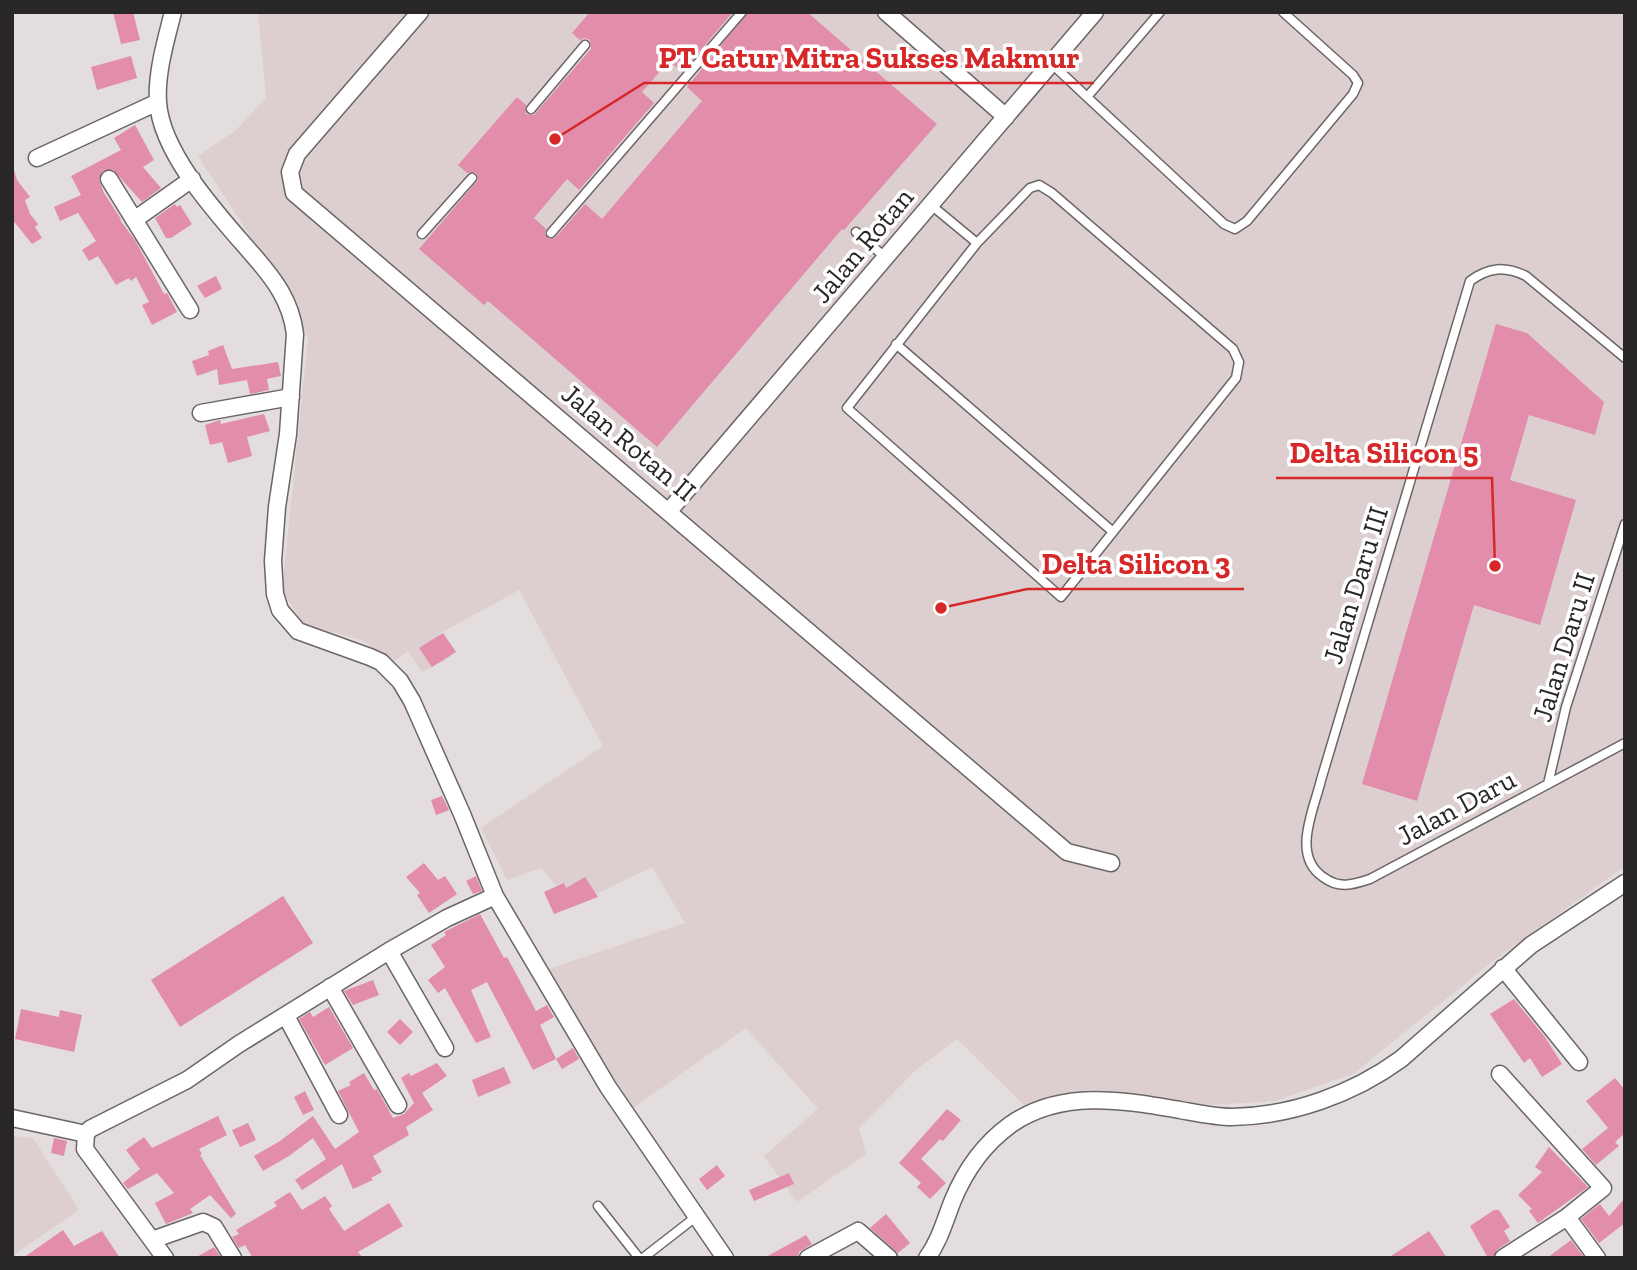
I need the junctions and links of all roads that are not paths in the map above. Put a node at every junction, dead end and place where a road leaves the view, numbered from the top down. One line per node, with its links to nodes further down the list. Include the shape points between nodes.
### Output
1 (173, 12): 11 (street)
2 (420, 12): 30 (street, Jalan Rotan II, via 297,155 290,172 294,193)
3 (742, 12): 21 (lane)
4 (886, 12): 13 (street)
5 (1095, 12): 9 (street, Jalan Rotan)
6 (1160, 12): 10 (lane)
7 (1283, 12): 10 (lane, via 1358,83 1247,221 1235,229 1224,224)
8 (585, 45): 12 (lane)
9 (1051, 64): 10 (lane); 13 (street, Jalan Rotan)
10 (1087, 97)
11 (158, 102): 14 (street); 17 (street, via 169,139)
12 (531, 109)
13 (1006, 117): 18 (street, Jalan Rotan)
14 (37, 158)
15 (472, 178): 22 (lane)
16 (109, 179): 19 (street)
17 (192, 179): 19 (street); 28 (street, via 278,284 288,303 295,334)
18 (930, 205): 23 (lane); 24 (street, Jalan Rotan)
19 (134, 220): 25 (street)
20 (856, 232): 24 (lane)
21 (551, 233)
22 (422, 234)
23 (977, 243): 26 (lane); 32 (lane, via 1030,188 1039,185 1233,349 1239,362 1236,378)
24 (886, 258): 30 (street, Jalan Rotan)
25 (190, 310)
26 (896, 344): 32 (lane); 32 (lane, via 847,408 1061,597)
27 (1625, 358): 36 (lane, Jalan Daru III, via 1526,276 1493,268 1470,281 1321,780 1305,844)
28 (291, 397): 29 (street); 38 (street, via 273,561 280,610 299,631 370,657 400,681 457,801)
29 (201, 413)
30 (669, 511): 35 (street, Jalan Rotan II, via 1067,852)
31 (1625, 524): 34 (lane, Jalan Daru II, via 1566,707)
32 (1112, 531)
33 (1625, 743): 34 (lane, Jalan Daru)
34 (1548, 784): 36 (lane, Jalan Daru, via 1370,879 1345,886 1333,884)
35 (1111, 863)
36 (1309, 864)
37 (1625, 883): 40 (street)
38 (495, 896): 39 (street); 51 (street, via 602,1077)
39 (389, 951): 41 (street); 43 (street)
40 (1503, 968): 44 (street); 60 (street, via 1401,1059 1358,1086 1312,1104 1231,1117 1111,1099 1056,1103 1034,1112 1010,1125 977,1157 963,1177)
41 (330, 987): 42 (street); 46 (street)
42 (286, 1016): 47 (street); 49 (street, via 187,1080 97,1124)
43 (445, 1048)
44 (1579, 1062)
45 (1500, 1074): 52 (street, via 1603,1188)
46 (398, 1105)
47 (340, 1115)
48 (12, 1118): 49 (street)
49 (86, 1134): 53 (street, via 85,1149)
50 (598, 1206): 56 (lane)
51 (697, 1216): 56 (lane); 57 (street)
52 (1567, 1217): 61 (street); 62 (street)
53 (152, 1240): 54 (street); 55 (street, via 203,1222 214,1227)
54 (164, 1258)
55 (233, 1258)
56 (641, 1258)
57 (725, 1258)
58 (808, 1258): 59 (street, via 858,1231)
59 (889, 1258)
60 (927, 1258)
61 (1503, 1258)
62 (1597, 1258)

